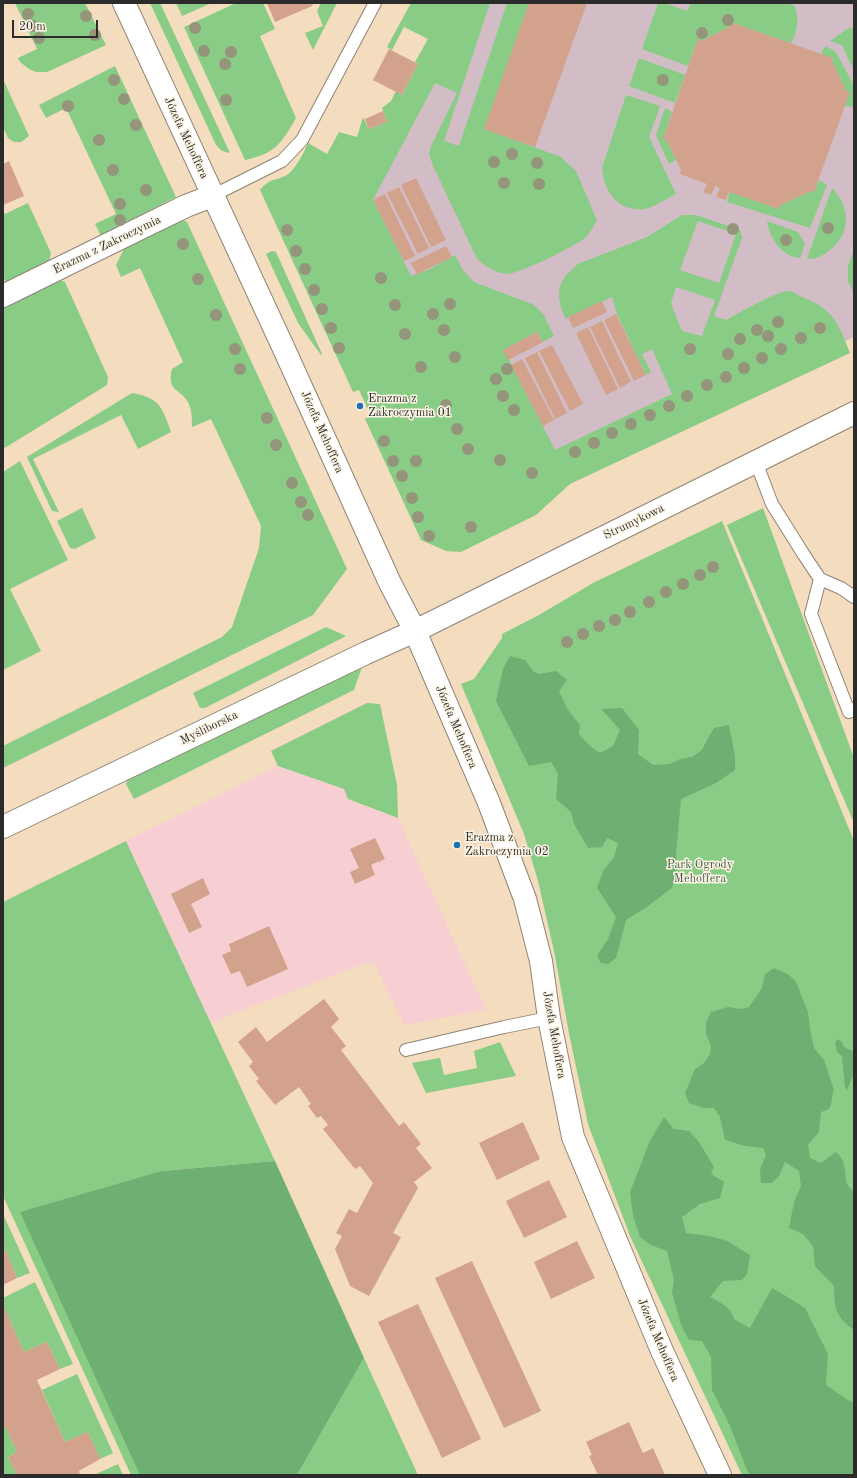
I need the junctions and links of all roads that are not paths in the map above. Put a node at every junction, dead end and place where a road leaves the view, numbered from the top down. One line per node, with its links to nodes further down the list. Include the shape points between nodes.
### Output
1 (124, 3): 3 (street, Józefa Mehoffera)
2 (375, 3): 3 (lane, via 302,140 282,161)
3 (212, 196): 4 (street, Erazma z Zakroczymia, via 186,206); 9 (street, Józefa Mehoffera, via 390,583)
4 (3, 296)
5 (854, 413): 6 (street, Strumykowa)
6 (756, 462): 7 (lane, via 772,504); 9 (street, Strumykowa)
7 (820, 579): 8 (lane); 10 (lane, via 810,614 849,712)
8 (854, 597)
9 (415, 631): 11 (street, Myśliborska); 12 (street, Józefa Mehoffera, via 489,803 525,899 541,961)
10 (854, 709)
11 (3, 827)
12 (549, 1018): 13 (lane); 14 (street, Józefa Mehoffera, via 573,1137 662,1351)
13 (406, 1050)
14 (720, 1475)

